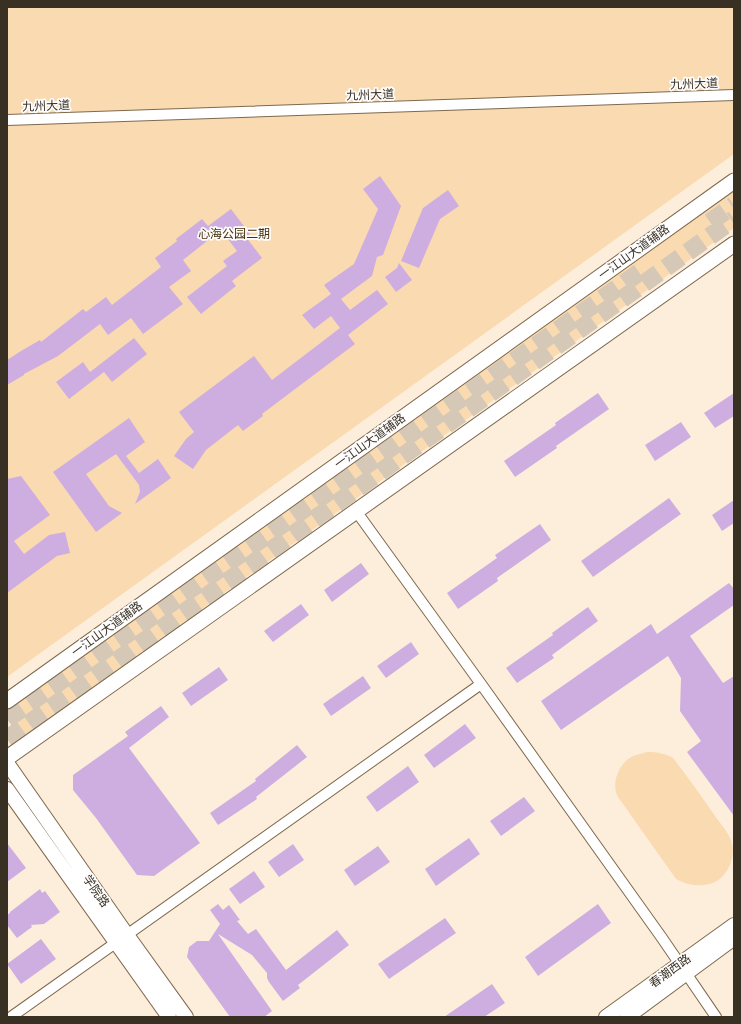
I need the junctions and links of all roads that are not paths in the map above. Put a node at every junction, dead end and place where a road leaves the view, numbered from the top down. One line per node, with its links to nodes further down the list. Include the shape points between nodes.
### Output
1 (734, 95): 2 (street, 九州大道)
2 (7, 120)
3 (734, 181): 9 (main road, 一江山大道辅路)
4 (734, 244): 6 (main road)
5 (734, 250): 6 (main road)
6 (669, 290): 7 (main road)
7 (356, 511): 8 (street); 10 (main road)
8 (481, 684): 14 (street); 16 (street)
9 (7, 701)
10 (7, 758)
11 (7, 763): 14 (main road, 学院路)
12 (7, 789): 14 (main road, 学院路)
13 (734, 925): 16 (main road, 春潮西路)
14 (121, 938): 17 (street); 18 (main road, 学院路); 19 (main road, 学院路)
15 (734, 938): 16 (main road, 春潮西路)
16 (683, 969): 20 (main road, 春潮西路); 21 (main road, 春潮西路); 22 (street)
17 (11, 1017)
18 (170, 1017)
19 (186, 1017)
20 (606, 1017)
21 (627, 1017)
22 (716, 1017)

